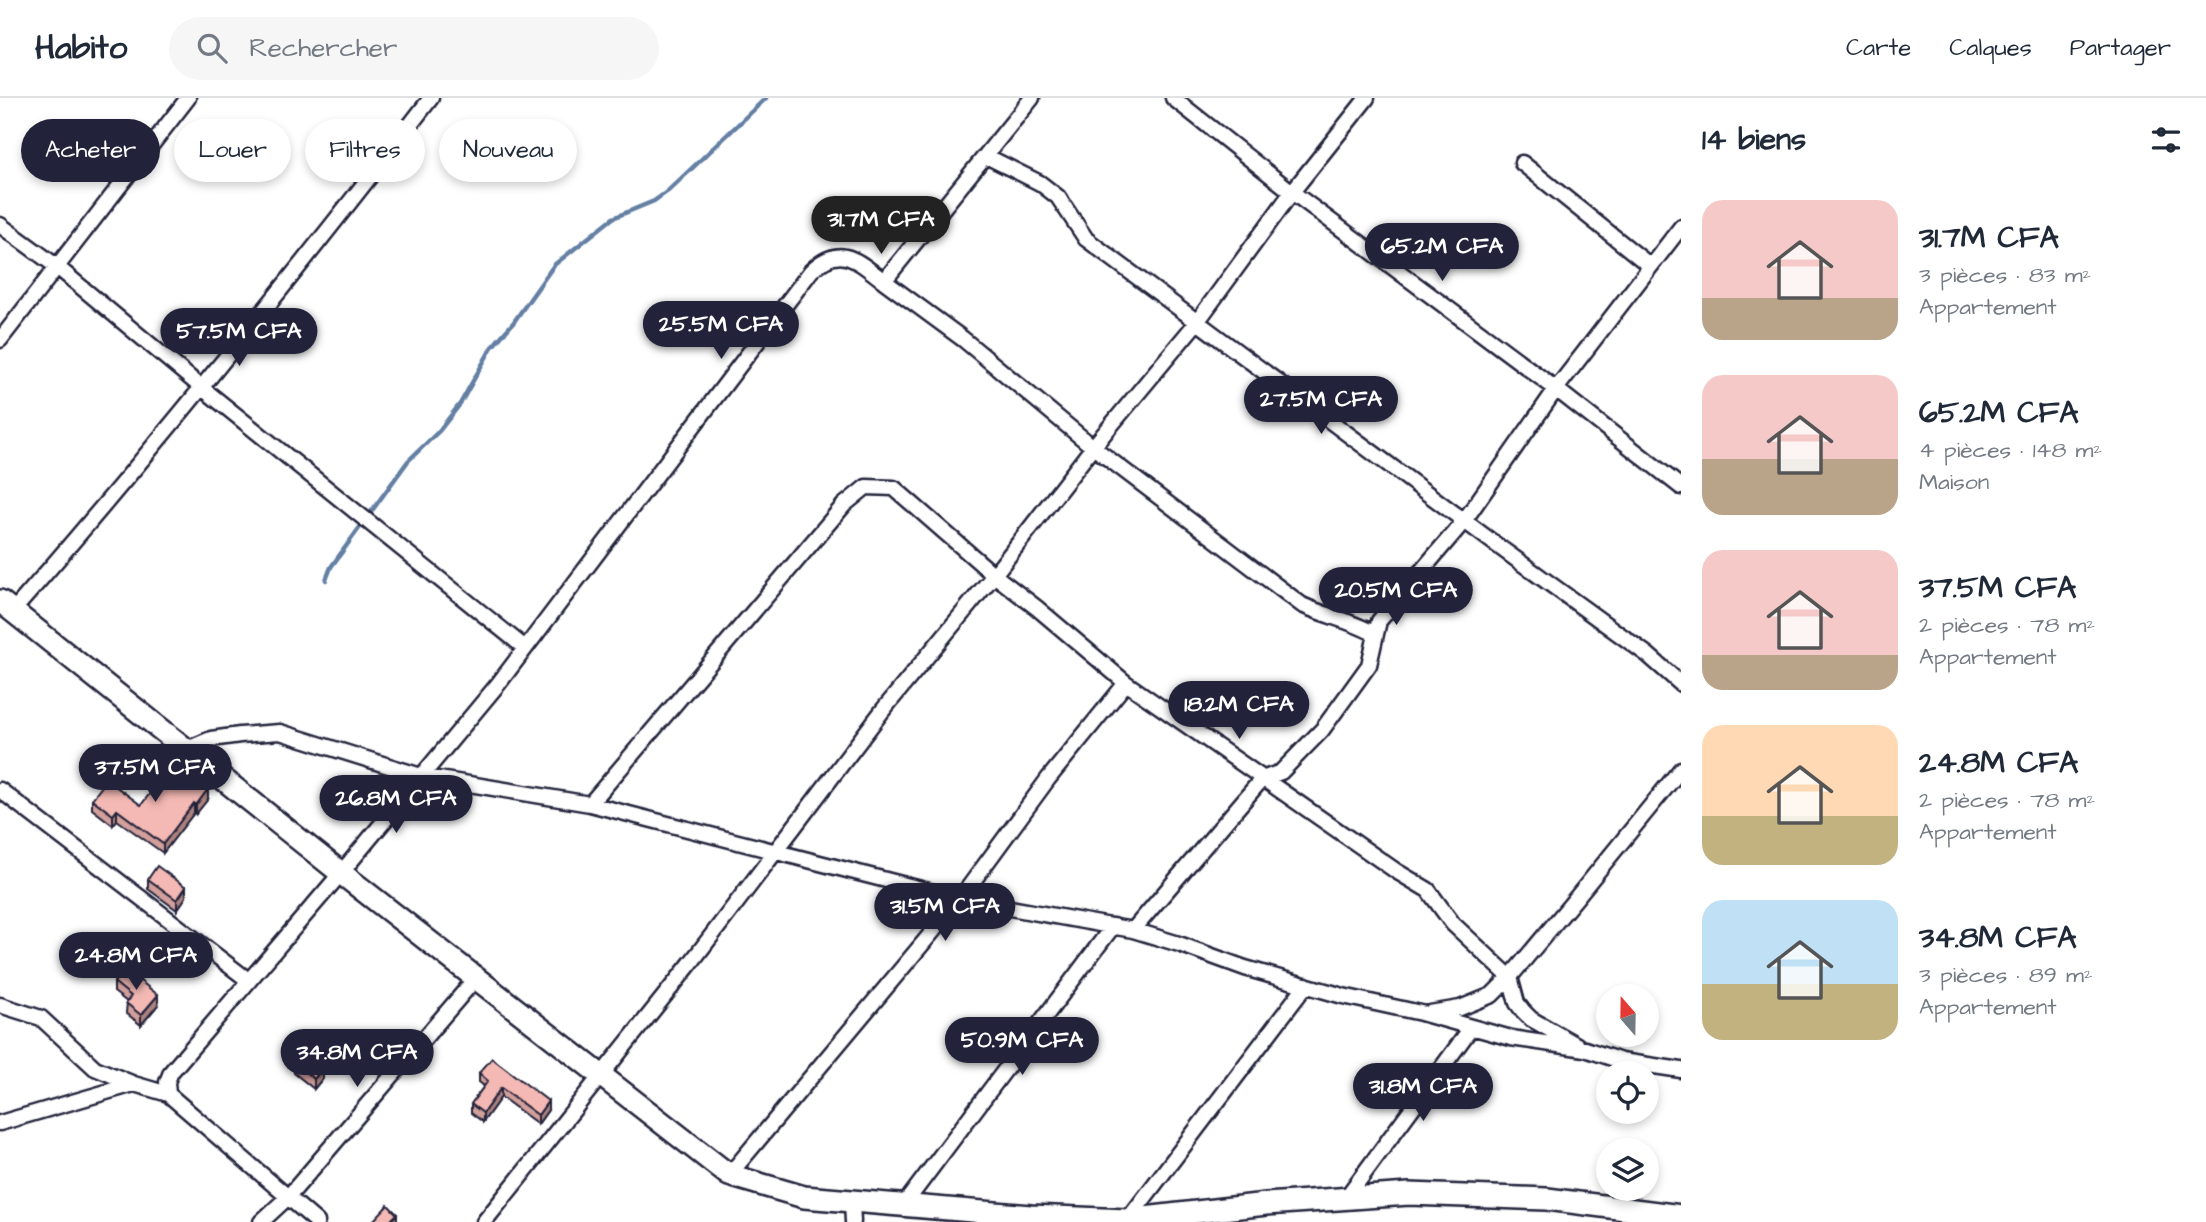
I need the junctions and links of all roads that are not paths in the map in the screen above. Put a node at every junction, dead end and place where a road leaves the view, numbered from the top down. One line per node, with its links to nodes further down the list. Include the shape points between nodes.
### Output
1 (188, 98): 12 (street)
2 (431, 98): 16 (street)
3 (1032, 98): 6 (street)
4 (1174, 98): 8 (street)
5 (1367, 98): 8 (street)
6 (986, 156): 13 (street); 14 (street, via 1058,197 1086,239)
7 (1522, 163): 11 (street)
8 (1292, 192): 14 (street); 17 (street)
9 (0, 225): 12 (street)
10 (1681, 227): 11 (street)
11 (1649, 265): 17 (street)
12 (56, 266): 15 (street); 16 (street)
13 (884, 281): 18 (street, via 964,339); 24 (street, via 860,263 838,256 811,271)
14 (1197, 323): 18 (street); 20 (street)
15 (0, 340)
16 (201, 387): 22 (street, via 128,479); 24 (street)
17 (1556, 390): 19 (street); 20 (street)
18 (1093, 447): 21 (street); 23 (street, via 1302,605)
19 (1681, 487)
20 (1464, 521): 23 (street, via 1379,621); 26 (street)
21 (994, 575): 25 (street); 32 (street, via 894,488 866,487 844,505); 33 (street, via 883,710)
22 (7, 606): 27 (main road)
23 (1375, 634): 30 (street, via 1369,665 1322,730 1281,772)
24 (525, 648): 29 (street)
25 (1126, 683): 30 (street); 35 (street)
26 (1681, 684)
27 (185, 750): 29 (street, via 211,739 280,733); 34 (main road)
28 (1681, 769): 38 (street)
29 (421, 776): 32 (street); 34 (street)
30 (1262, 779): 37 (street); 38 (street, via 1428,890 1453,923)
31 (0, 790): 40 (street)
32 (590, 804): 33 (street)
33 (777, 851): 35 (street); 47 (street)
34 (341, 873): 39 (main road); 40 (street)
35 (960, 899): 36 (street); 51 (street)
36 (1113, 926): 37 (street); 54 (street)
37 (1133, 930): 41 (street)
38 (1510, 977): 43 (street, via 1475,1004); 45 (street, via 1517,1003 1531,1019)
39 (476, 978): 47 (main road); 52 (street)
40 (248, 981): 49 (street, via 171,1072)
41 (1306, 985): 43 (street); 57 (street)
42 (0, 1005): 48 (street, via 41,1018 95,1068)
43 (1421, 1013): 44 (street)
44 (1471, 1028): 45 (street); 53 (street)
45 (1585, 1049): 46 (street, via 1621,1061)
46 (1681, 1070)
47 (602, 1075): 51 (main road); 60 (street)
48 (134, 1084): 49 (street); 50 (street)
49 (168, 1094): 52 (street)
50 (0, 1123)
51 (729, 1175): 55 (main road)
52 (288, 1197): 58 (street); 59 (street)
53 (1346, 1198): 56 (main road, via 1409,1194 1547,1199); 57 (main road)
54 (904, 1206): 55 (main road); 57 (main road)
55 (852, 1212)
56 (1681, 1216)
57 (1127, 1221)
58 (261, 1222)
59 (317, 1222)
60 (484, 1222)

